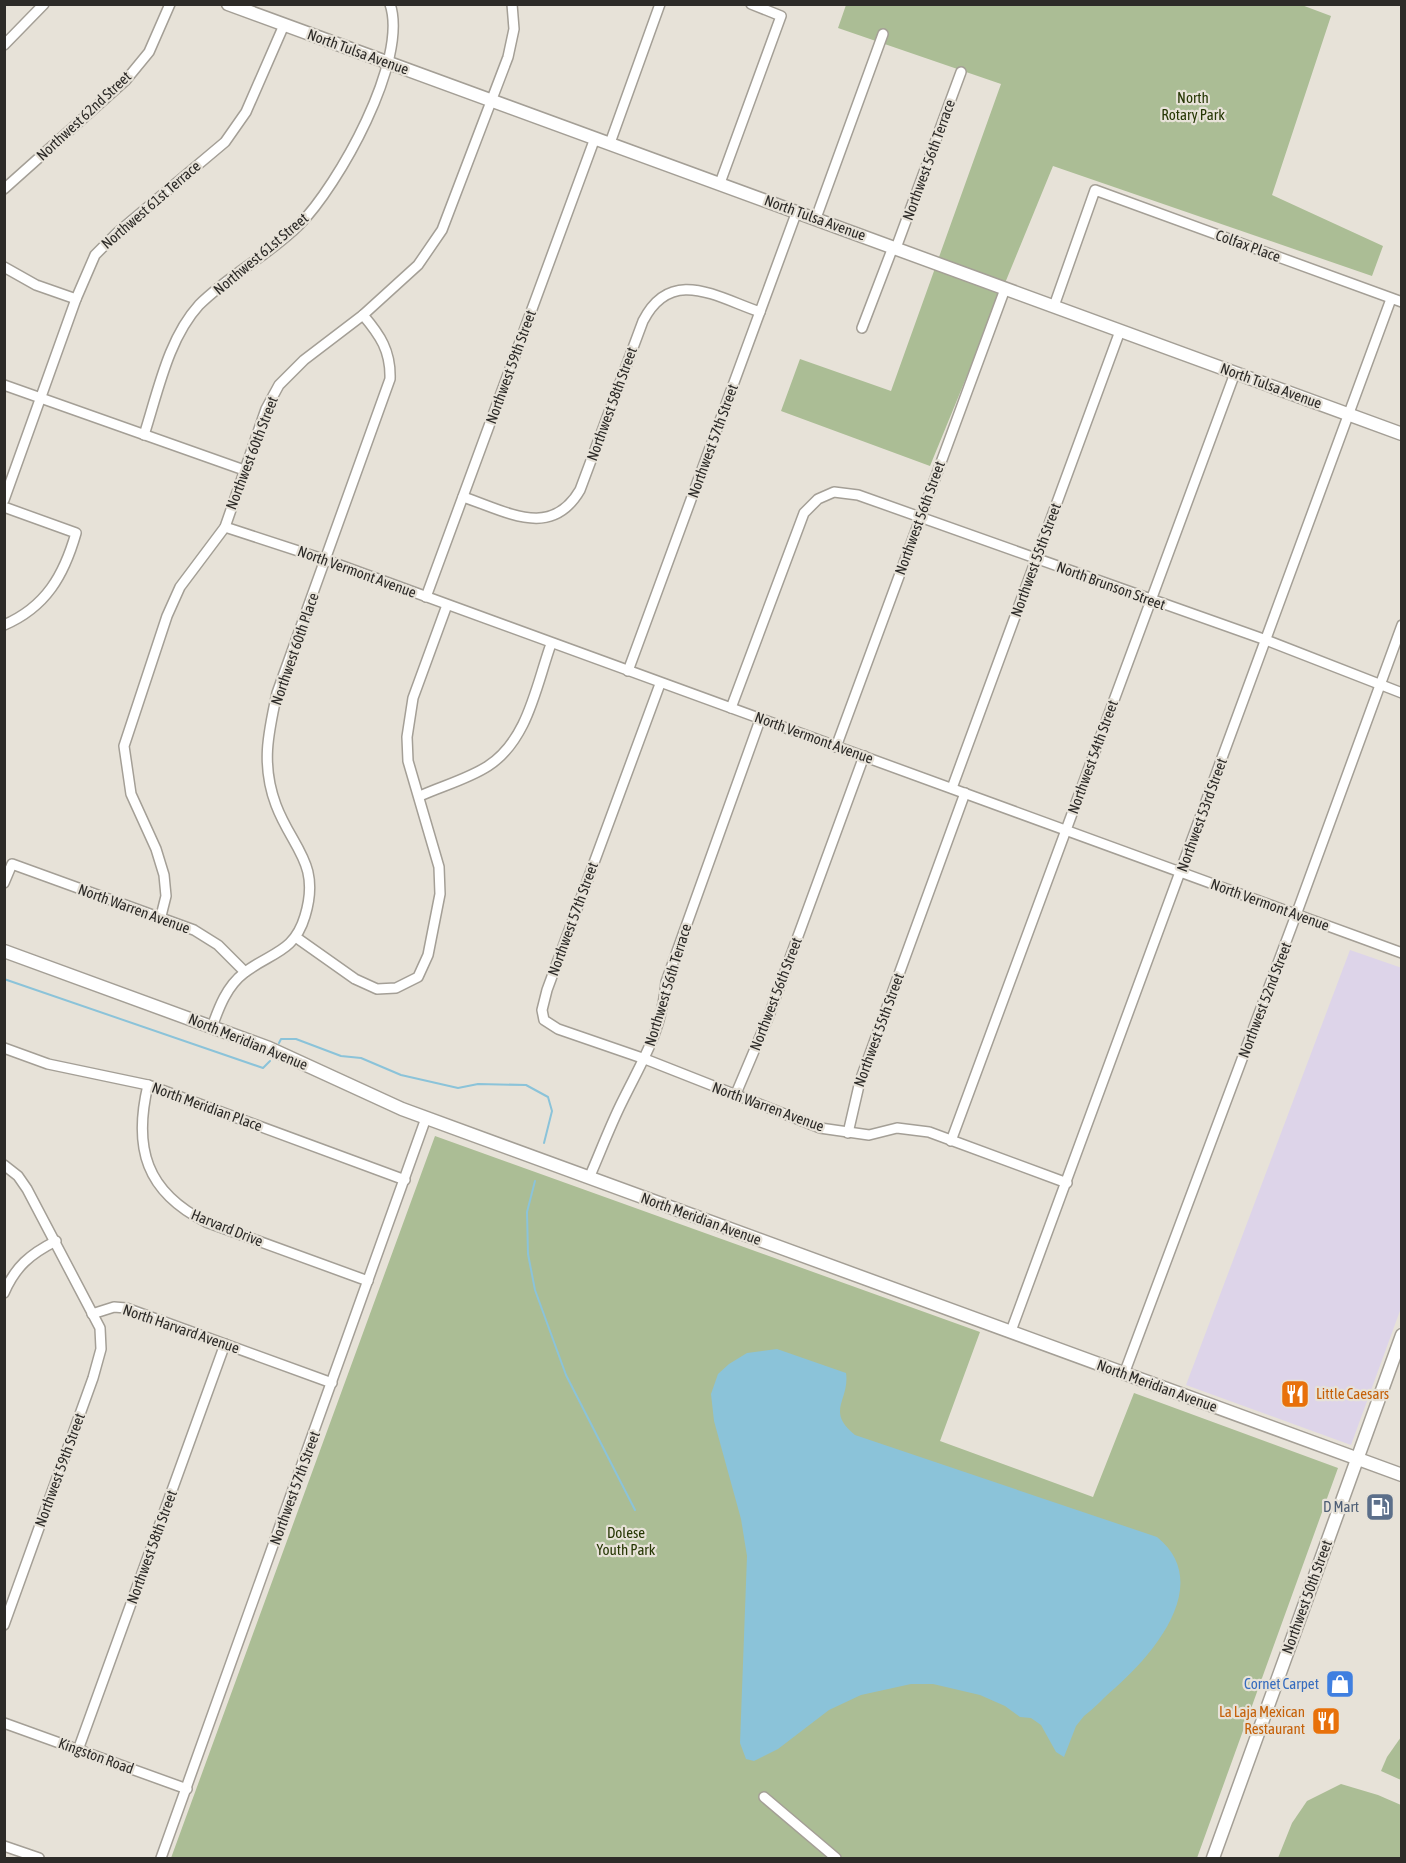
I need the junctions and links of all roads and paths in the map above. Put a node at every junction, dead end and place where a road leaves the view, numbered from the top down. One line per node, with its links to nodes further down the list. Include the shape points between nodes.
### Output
1 (44, 4): 10 (street)
2 (170, 4): 17 (street, Northwest 62nd Street, via 149,52 126,80)
3 (228, 4): 8 (main road, North Tulsa Avenue)
4 (390, 4): 11 (street, Northwest 61st Street, via 394,16)
5 (512, 4): 13 (street, Northwest 60th Street, via 514,29)
6 (660, 4): 15 (street)
7 (751, 4): 16 (street, via 781,16)
8 (284, 25): 11 (main road, North Tulsa Avenue); 23 (street, Northwest 61st Terrace, via 250,103 225,142 118,231 95,255)
9 (883, 34): 19 (street)
10 (4, 45)
11 (389, 63): 13 (main road, North Tulsa Avenue); 36 (street, Northwest 61st Street, via 348,158 322,200 297,227 199,306 183,328)
12 (961, 72): 20 (street, Northwest 56th Terrace)
13 (493, 100): 14 (main road, North Tulsa Avenue); 28 (street, Northwest 60th Street, via 442,230 418,265)
14 (595, 138): 15 (main road, North Tulsa Avenue); 38 (street, Northwest 59th Street)
15 (610, 143): 16 (main road, North Tulsa Avenue)
16 (720, 183): 18 (main road, North Tulsa Avenue)
17 (4, 189)
18 (796, 211): 19 (main road, North Tulsa Avenue); 27 (street, Northwest 57th Street)
19 (816, 218): 20 (main road, North Tulsa Avenue)
20 (894, 247): 22 (main road, North Tulsa Avenue); 29 (street, Northwest 56th Terrace)
21 (4, 267): 23 (street, via 36,285)
22 (1005, 289): 26 (main road, North Tulsa Avenue); 41 (street, Northwest 56th Street)
23 (76, 299): 33 (street, Northwest 61st Terrace)
24 (1391, 299): 25 (street, Colfax Place); 26 (street, Colfax Place, via 1095,190); 34 (street, Northwest 53rd Street)
25 (1401, 302)
26 (1054, 306): 30 (main road, North Tulsa Avenue)
27 (760, 312): 38 (street, Northwest 58th Street, via 696,290 679,289 664,294 651,304 643,321 572,504 552,517 529,518); 52 (street, Northwest 57th Street)
28 (363, 315): 37 (street, Northwest 60th Street, via 304,360 279,385); 44 (street, Northwest 60th Place, via 386,347 390,379)
29 (862, 328)
30 (1120, 331): 31 (main road, North Tulsa Avenue); 43 (street, Northwest 55th Street)
31 (1235, 373): 34 (main road, North Tulsa Avenue); 46 (street, Northwest 54th Street)
32 (4, 385): 33 (street)
33 (41, 398): 36 (street); 39 (street, Northwest 61st Terrace)
34 (1348, 414): 35 (main road, North Tulsa Avenue); 50 (street, Northwest 53rd Street)
35 (1401, 434)
36 (144, 435): 37 (street)
37 (244, 470): 42 (street, Northwest 60th Street)
38 (463, 497): 45 (street, Northwest 59th Street)
39 (4, 500)
40 (4, 507): 49 (street, via 76,533 61,576 47,597 31,612)
41 (921, 517): 43 (street, North Brunson Street); 56 (street, North Brunson Street, via 858,495 834,492 818,499 804,513); 58 (street, Northwest 56th Street)
42 (225, 527): 44 (street, North Vermont Avenue); 67 (street, Northwest 60th Street, via 180,587 166,616 124,746 131,794 164,875 166,896)
43 (1036, 559): 46 (street, North Brunson Street); 60 (street, Northwest 55th Street)
44 (326, 560): 45 (street, North Vermont Avenue); 68 (street, Northwest 60th Place, via 277,693 266,742 267,770 276,806 306,859 310,889)
45 (426, 597): 47 (street, North Vermont Avenue)
46 (1150, 600): 50 (street, North Brunson Street); 63 (street, Northwest 54th Street)
47 (447, 605): 51 (street, North Vermont Avenue); 62 (street, via 413,698 408,761)
48 (1401, 624): 54 (street, Northwest 52nd Street)
49 (4, 625)
50 (1266, 640): 54 (street, North Brunson Street); 64 (street, Northwest 53rd Street)
51 (551, 644): 52 (street, North Vermont Avenue); 62 (street, via 523,727 513,742 488,765)
52 (628, 671): 53 (street, North Vermont Avenue)
53 (660, 684): 56 (street, North Vermont Avenue); 72 (street, Northwest 57th Street, via 547,990)
54 (1379, 685): 55 (street, North Brunson Street); 66 (street, Northwest 52nd Street)
55 (1401, 693)
56 (731, 708): 57 (street, North Vermont Avenue)
57 (760, 720): 58 (street, North Vermont Avenue); 75 (street, Northwest 56th Terrace, via 666,982 656,1035)
58 (836, 747): 59 (street, North Vermont Avenue)
59 (864, 756): 60 (street, North Vermont Avenue); 77 (street, Northwest 56th Street, via 768,1018)
60 (952, 788): 61 (street, North Vermont Avenue)
61 (965, 793): 63 (street, North Vermont Avenue); 79 (street, Northwest 55th Street, via 860,1081)
62 (420, 796): 68 (street, via 439,867 440,894 428,955 418,977 396,988 377,989 355,979)
63 (1066, 830): 64 (street, North Vermont Avenue); 80 (street, Northwest 54th Street)
64 (1182, 873): 66 (street, North Vermont Avenue); 84 (street, Northwest 53rd Street)
65 (4, 883): 67 (street, North Warren Avenue, via 12,864 128,909)
66 (1296, 915): 70 (street, North Vermont Avenue); 92 (street, Northwest 52nd Street)
67 (160, 916): 71 (street, North Warren Avenue, via 218,945)
68 (297, 938): 71 (street)
69 (4, 951): 73 (main road, North Meridian Avenue)
70 (1401, 953)
71 (245, 972): 73 (street, via 231,986)
72 (544, 1020): 75 (street, North Warren Avenue, via 558,1029)
73 (212, 1027): 78 (main road, North Meridian Avenue)
74 (4, 1048): 76 (street, North Meridian Place, via 48,1064)
75 (645, 1059): 77 (street, North Warren Avenue); 82 (street, Northwest 56th Terrace)
76 (148, 1085): 83 (street, North Meridian Place); 86 (street, Harvard Drive, via 142,1113 142,1146 160,1188 183,1211)
77 (735, 1096): 79 (street, North Warren Avenue, via 820,1128)
78 (426, 1118): 82 (main road, North Meridian Avenue); 83 (street, Northwest 57th Street)
79 (848, 1133): 80 (street, North Warren Avenue, via 869,1135 897,1128 928,1132)
80 (951, 1142): 84 (street, North Warren Avenue)
81 (4, 1165): 85 (street, via 23,1182)
82 (590, 1178): 89 (main road, North Meridian Avenue)
83 (405, 1180): 86 (street, Northwest 57th Street)
84 (1067, 1183): 89 (street, Northwest 53rd Street)
85 (56, 1241): 87 (street, via 31,1254 14,1272); 88 (street)
86 (368, 1281): 93 (street, Northwest 57th Street)
87 (4, 1293)
88 (92, 1314): 91 (street, North Harvard Avenue, via 114,1307 126,1308); 96 (street, Northwest 59th Street, via 100,1328 93,1378)
89 (1011, 1331): 92 (main road, North Meridian Avenue)
90 (1401, 1335): 94 (main road, Northwest 50th Street)
91 (225, 1344): 93 (street, North Harvard Avenue); 98 (street, Northwest 58th Street)
92 (1124, 1374): 94 (main road, North Meridian Avenue)
93 (332, 1383): 99 (street, Northwest 57th Street)
94 (1357, 1458): 95 (main road, North Meridian Avenue); 106 (main road, Northwest 50th Street)
95 (1401, 1475)
96 (4, 1625)
97 (4, 1724): 98 (street, Kingston Road)
98 (78, 1750): 99 (street, Kingston Road)
99 (187, 1789): 104 (street, Northwest 57th Street)
100 (765, 1797): 105 (street)
101 (4, 1846): 102 (street)
102 (23, 1856): 103 (street)
103 (39, 1858)
104 (161, 1858)
105 (836, 1858)
106 (1213, 1858)

